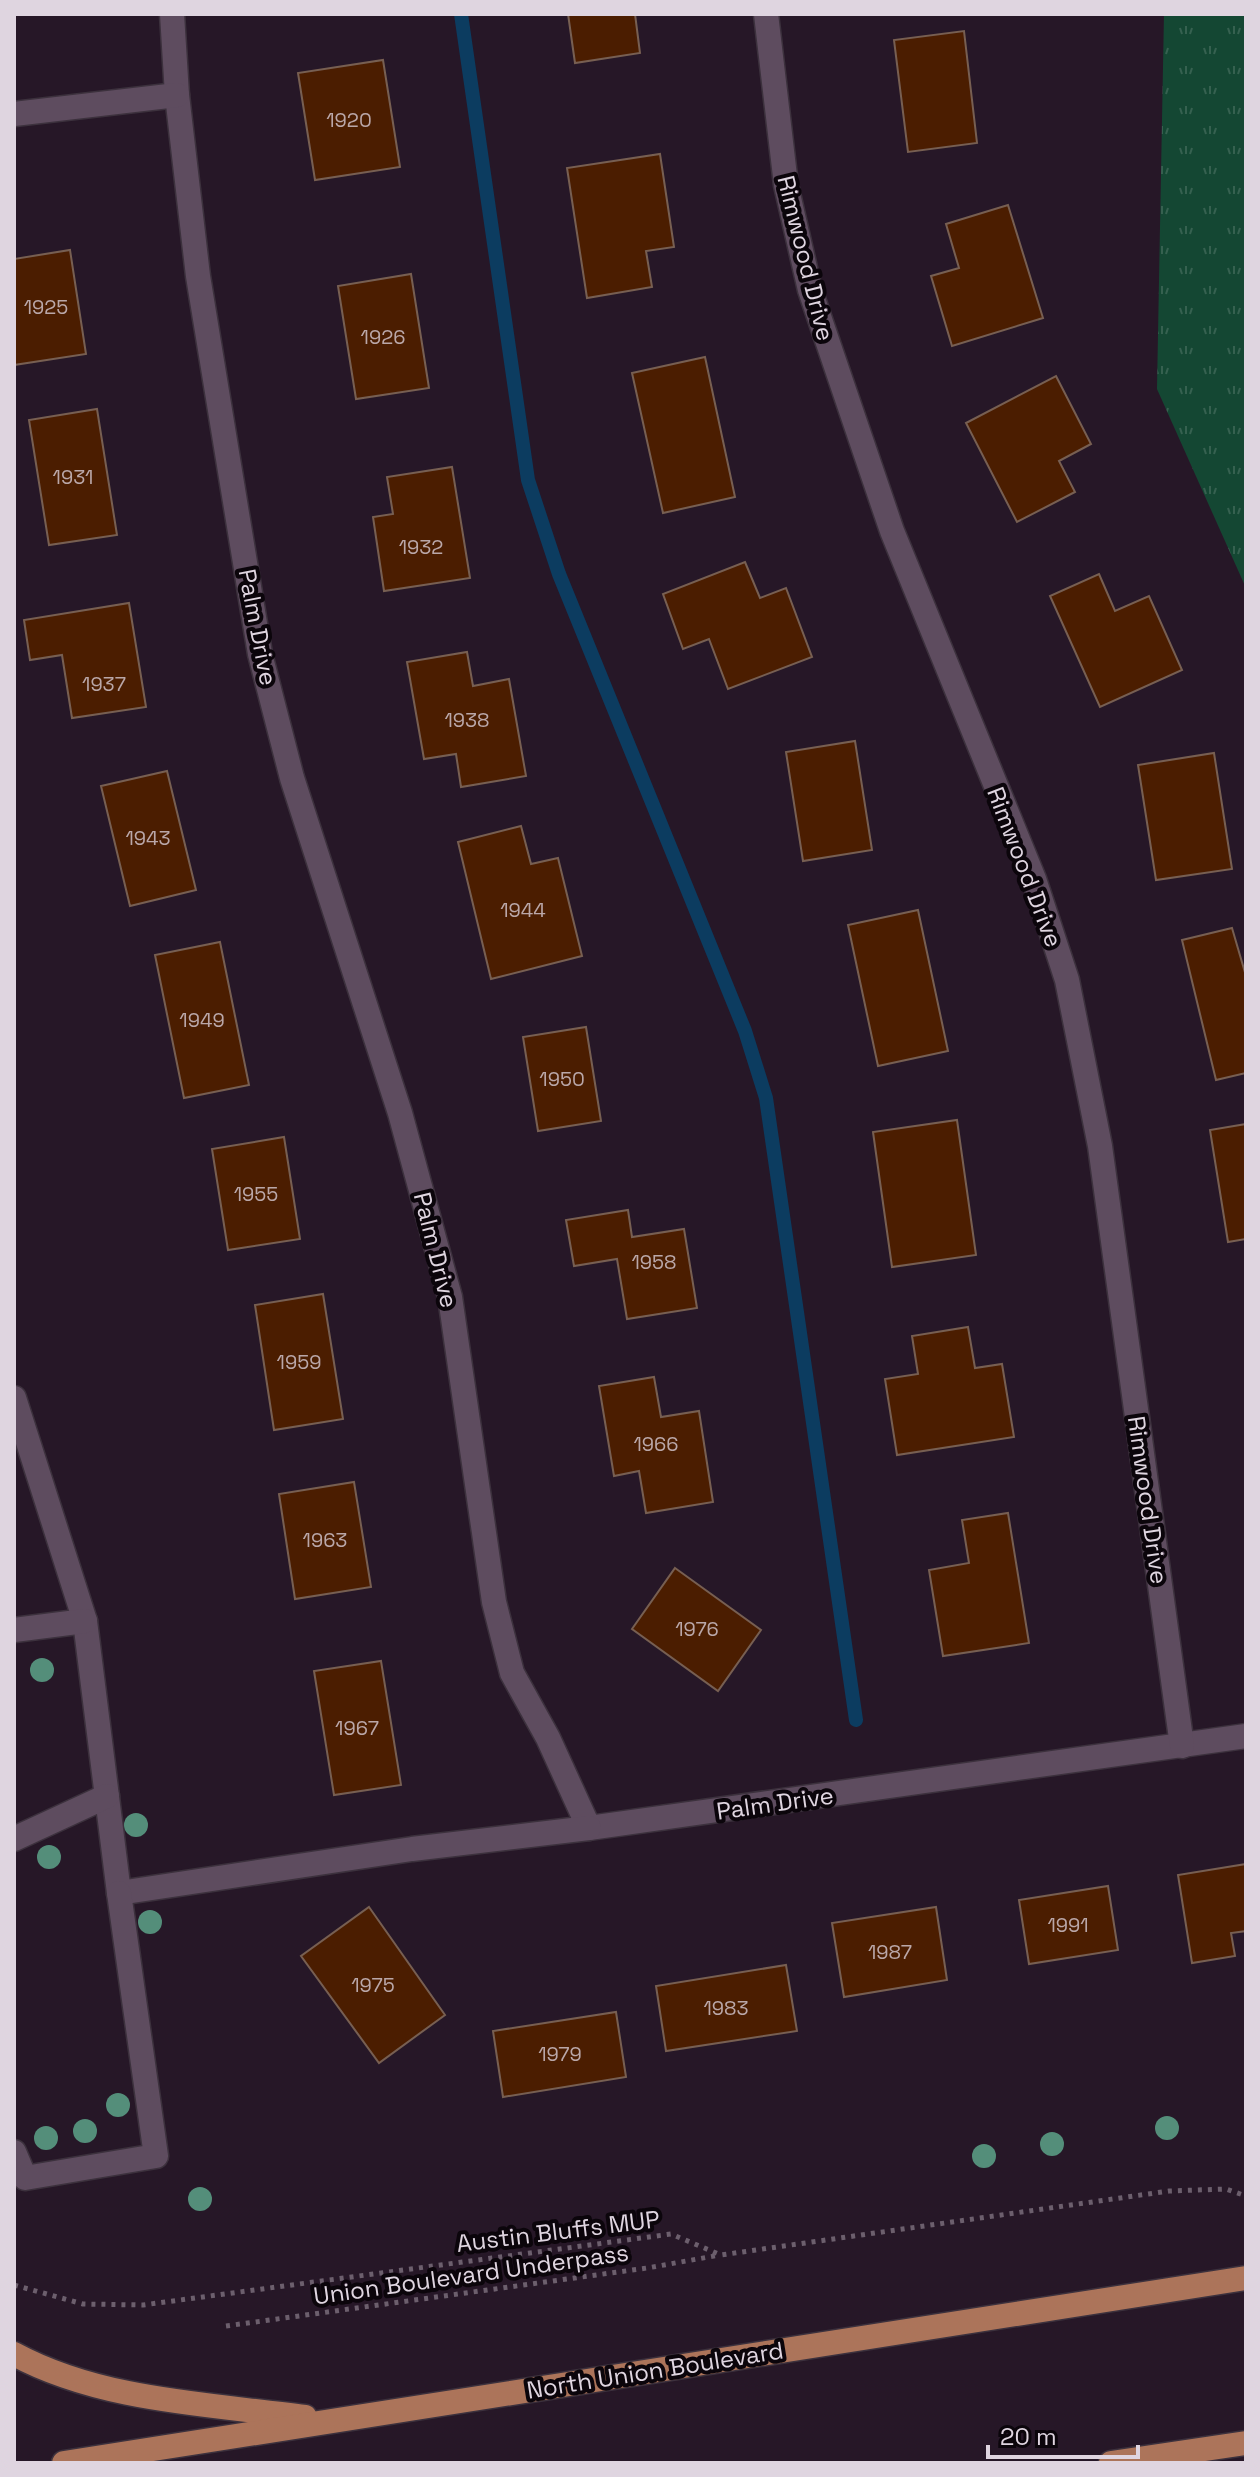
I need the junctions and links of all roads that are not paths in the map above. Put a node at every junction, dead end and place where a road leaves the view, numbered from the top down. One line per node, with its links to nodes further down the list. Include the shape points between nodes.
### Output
1 (172, 14): 3 (street, Palm Drive)
2 (766, 14): 9 (street, Rimwood Drive, via 786,185 815,304 892,531 1034,879 1067,980 1100,1146)
3 (177, 95): 4 (street); 11 (street, Palm Drive, via 198,276 260,654 292,778 400,1113 450,1297 494,1602 512,1673)
4 (14, 114)
5 (14, 1398): 6 (street)
6 (85, 1621): 7 (street); 10 (street)
7 (14, 1630)
8 (1246, 1736): 9 (street, Palm Drive)
9 (1182, 1746): 11 (street, Palm Drive)
10 (107, 1796): 12 (street); 13 (street)
11 (589, 1828): 13 (street)
12 (14, 1839)
13 (119, 1893): 14 (street, via 156,2156 25,2178)
14 (14, 2152)
15 (1246, 2278): 17 (main road, North Union Boulevard)
16 (14, 2354): 17 (main road, via 45,2371 101,2387)
17 (331, 2421): 19 (main road, North Union Boulevard)
18 (1246, 2443): 20 (main road)
19 (64, 2463)
20 (1111, 2463)

